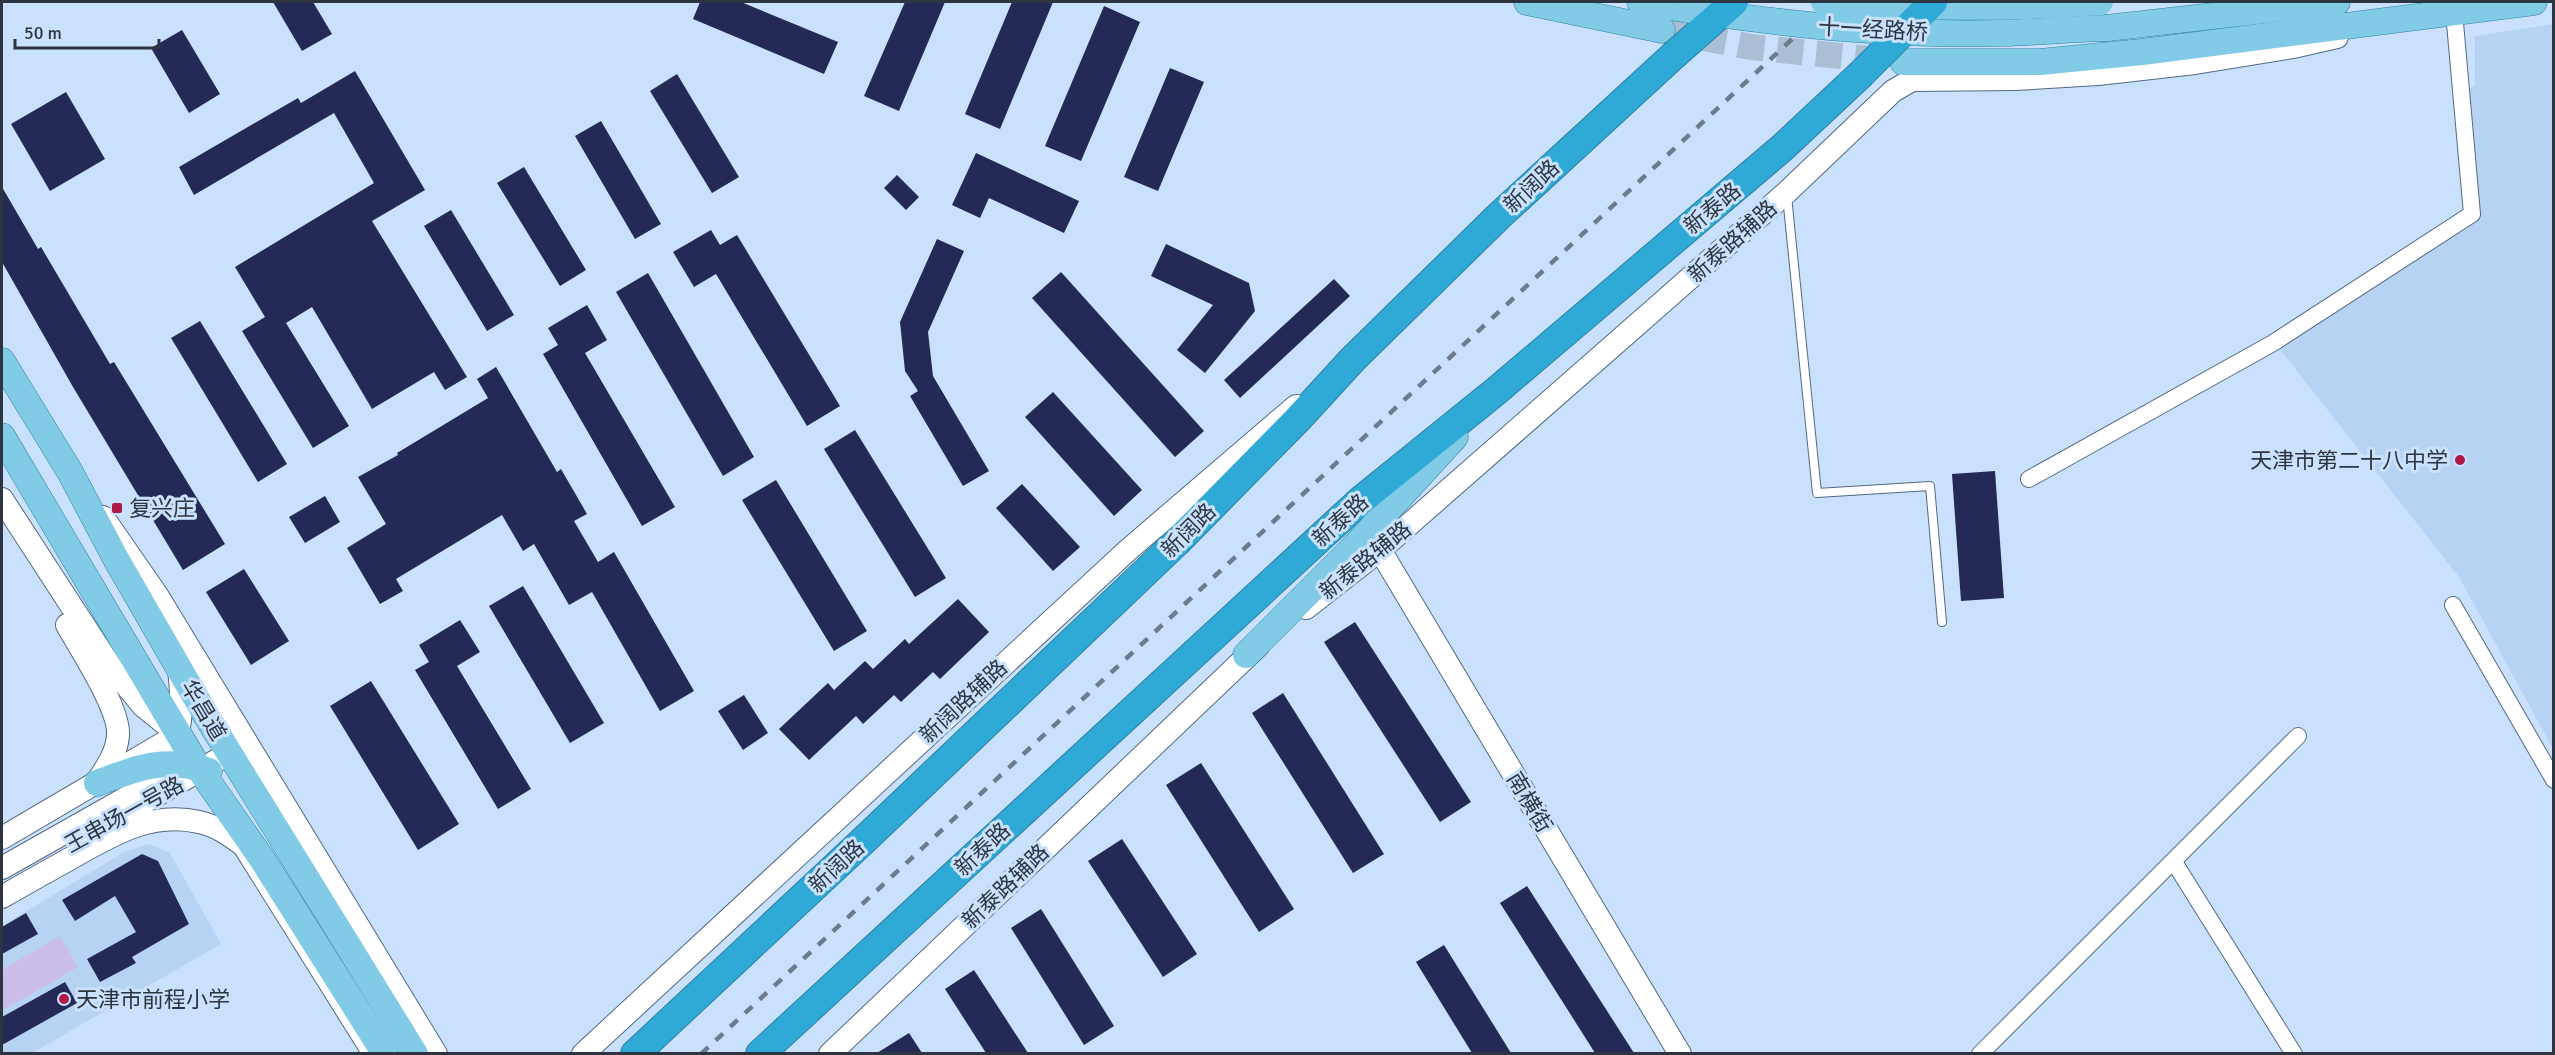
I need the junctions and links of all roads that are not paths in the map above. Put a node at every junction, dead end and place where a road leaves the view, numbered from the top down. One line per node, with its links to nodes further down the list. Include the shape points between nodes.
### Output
1 (1527, 2): 11 (main road)
2 (1640, 2): 7 (main road, 十一经路桥, bridge, via 1784,24 2001,33 2107,28)
3 (1734, 2): 11 (highway, 新阔路, bridge)
4 (1824, 2): 6 (main road, bridge, via 2024,8)
5 (1933, 2): 16 (highway, 新泰路, bridge, via 1782,148)
6 (2100, 2)
7 (2337, 2)
8 (2534, 2): 10 (main road)
9 (2423, 9): 10 (main road); 12 (main road, via 2142,52)
10 (2454, 12): 19 (street, via 2472,214 2273,343)
11 (1668, 43): 14 (highway, 新阔路)
12 (1908, 71): 13 (street, 新泰路辅路, via 1893,91)
13 (1787, 192): 21 (street, 新泰路辅路); 24 (lane, via 1817,493 1930,486)
14 (1353, 359): 47 (street, 新阔路辅路, via 1128,550); 48 (highway, 新阔路, via 1177,542)
15 (2, 361): 18 (main road, 华昌道)
16 (1495, 392): 25 (main road, via 1355,546); 49 (highway, 新泰路, via 1360,501)
17 (2, 436): 28 (main road, 华昌道)
18 (70, 472): 26 (main road, 华昌道); 27 (street, via 129,553)
19 (2030, 479)
20 (2, 499): 22 (street, 华昌道)
21 (1380, 549): 25 (street, 新泰路辅路); 51 (street, 南横街)
22 (37, 556): 28 (street, 华昌道, via 111,667 143,706); 34 (street, via 115,716 116,747)
23 (2453, 605): 33 (street)
24 (1942, 622)
25 (1246, 656): 50 (street, 新泰路辅路)
26 (178, 667): 27 (main road, 华昌道); 28 (street, via 182,717)
27 (215, 711): 28 (street, 王串场一号路); 30 (main road, 华昌道)
28 (178, 734): 31 (street); 32 (main road, 华昌道); 34 (street, 王串场一号路)
29 (2298, 736): 39 (street)
30 (238, 749): 32 (street, 王串场一号路); 35 (main road, 华昌道); 46 (street)
31 (163, 763): 32 (main road); 34 (main road); 40 (street, via 148,783 133,794)
32 (201, 769): 35 (main road, via 228,780); 36 (lane); 38 (main road, 华昌道); 41 (street, 王串场一号路)
33 (2553, 780)
34 (97, 783): 37 (street, 王串场一号路)
35 (261, 806): 45 (main road, 华昌道)
36 (231, 837): 38 (street); 42 (street, via 209,825 182,819 135,825); 43 (lane)
37 (2, 838)
38 (262, 859): 44 (main road, 华昌道)
39 (2174, 862): 52 (street); 53 (street)
40 (2, 868)
41 (2, 883)
42 (2, 897)
43 (366, 1053)
44 (385, 1053)
45 (415, 1053)
46 (436, 1053)
47 (583, 1053)
48 (635, 1053)
49 (760, 1053)
50 (830, 1053)
51 (1680, 1053)
52 (1980, 1053)
53 (2294, 1053)

